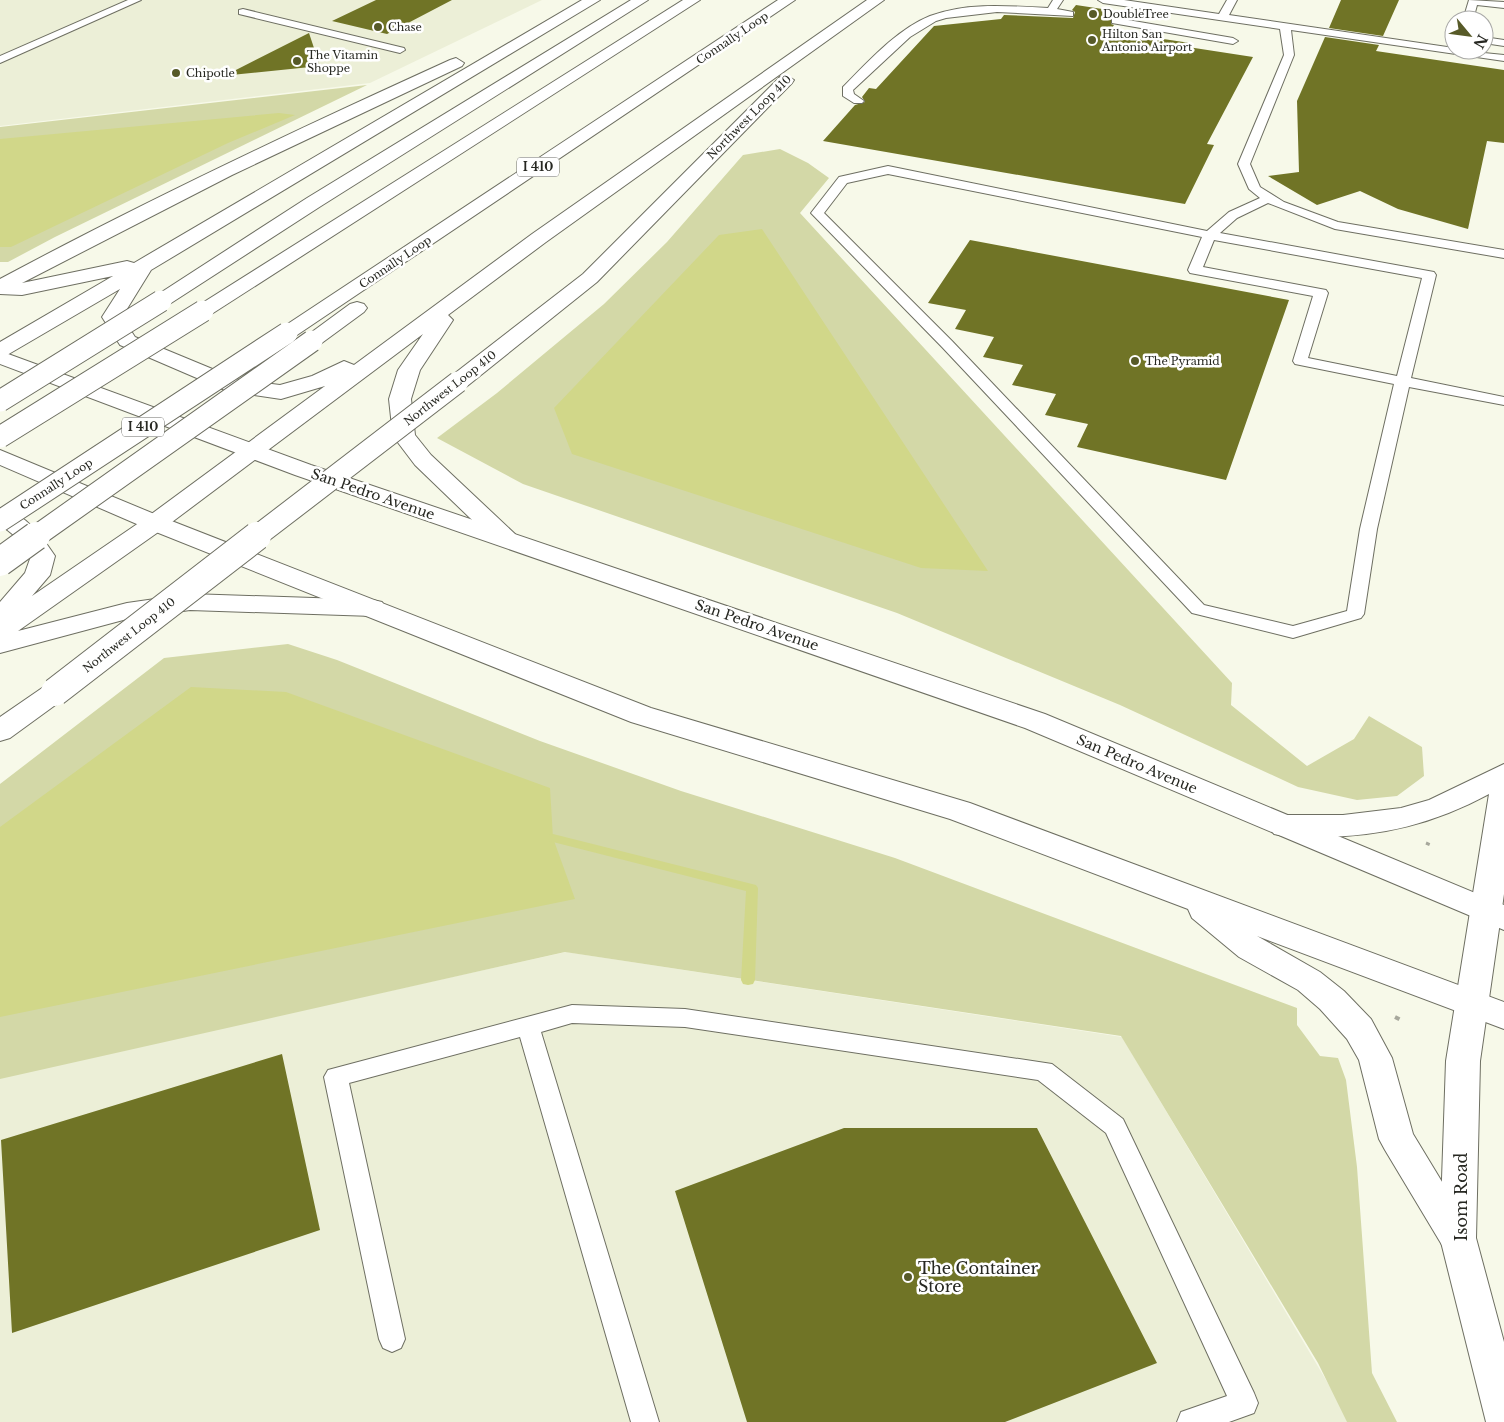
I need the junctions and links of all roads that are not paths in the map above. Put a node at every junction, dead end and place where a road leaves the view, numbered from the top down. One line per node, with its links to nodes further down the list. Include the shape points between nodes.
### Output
1 (136, 0): 22 (lane)
2 (592, 0): 28 (main road); 29 (main road, via 234,166 74,246)
3 (641, 0): 34 (main road, bridge)
4 (693, 0): 36 (main road, bridge)
5 (788, 0): 24 (main road, Connally Loop / I 410)
6 (1058, 0): 13 (lane)
7 (1102, 0): 10 (lane)
8 (1232, 0): 16 (lane)
9 (872, 4): 30 (main road, Northwest Loop 410, via 539,238); 48 (main road, Northwest Loop 410, bridge, via 787,78 590,278 55,692)
10 (1164, 4): 16 (lane)
11 (1504, 5): 12 (lane, via 1473,1)
12 (1471, 10)
13 (1051, 11): 15 (lane); 23 (lane, via 1006,8 942,15 916,28 861,74 847,89 849,96)
14 (243, 12): 20 (lane)
15 (1069, 14)
16 (1222, 18): 18 (lane)
17 (1116, 21): 19 (lane)
18 (1285, 27): 21 (lane); 25 (lane, via 1289,56 1244,164 1255,189)
19 (1233, 41)
20 (400, 50)
21 (1504, 58)
22 (0, 60)
23 (858, 101)
24 (603, 124): 40 (main road, Connally Loop / I 410, bridge); 43 (main road, bridge, via 312,341)
25 (1269, 198): 26 (lane, via 1233,215); 27 (lane, via 1335,225)
26 (1210, 234): 33 (lane, via 1429,275); 33 (lane, via 1195,270 1322,293 1300,361); 33 (lane, via 888,170 843,180 817,213 1198,609 1293,632 1355,614 1381,474)
27 (1504, 254)
28 (146, 264): 29 (main road, via 22,289); 30 (main road, via 112,317 127,341 235,386 280,392 320,381); 31 (main road)
29 (0, 288)
30 (455, 302): 37 (main road, Northwest Loop 410); 42 (main road, via 409,370 400,399 404,436 423,460)
31 (0, 351)
32 (0, 357): 37 (main road, San Pedro Avenue)
33 (1404, 381): 35 (lane)
34 (0, 401)
35 (1504, 401)
36 (0, 438)
37 (251, 452): 41 (main road, Northwest Loop 410); 42 (main road, San Pedro Avenue)
38 (0, 457): 41 (main road)
39 (0, 516): 45 (main road, via 13,521 29,534 43,556 37,575)
40 (0, 521)
41 (155, 523): 44 (main road); 46 (main road, Northwest Loop 410)
42 (506, 539): 51 (main road, San Pedro Avenue, via 1035,721)
43 (0, 562)
44 (372, 608): 47 (main road, via 190,602 127,611); 52 (main road, via 641,715 960,811)
45 (0, 618)
46 (0, 631)
47 (0, 644)
48 (0, 731)
49 (1504, 774): 51 (main road, via 1438,807 1406,817 1362,826)
50 (1504, 794): 53 (main road, Isom Road)
51 (1284, 826): 53 (main road, San Pedro Avenue)
52 (1184, 895): 54 (main road); 57 (main road, via 1250,948 1309,981 1359,1029 1375,1058 1397,1138)
53 (1495, 914): 54 (main road, Isom Road)
54 (1472, 1002): 55 (main road); 57 (main road, Isom Road, via 1463,1061)
55 (1504, 1016)
56 (528, 1026): 58 (lane, via 336,1077); 60 (lane); 61 (lane, via 572,1014 685,1018 1044,1071 1114,1126 1244,1403)
57 (1458, 1238): 59 (main road, Isom Road)
58 (392, 1339)
59 (1504, 1418)
60 (646, 1422)
61 (1191, 1422)

